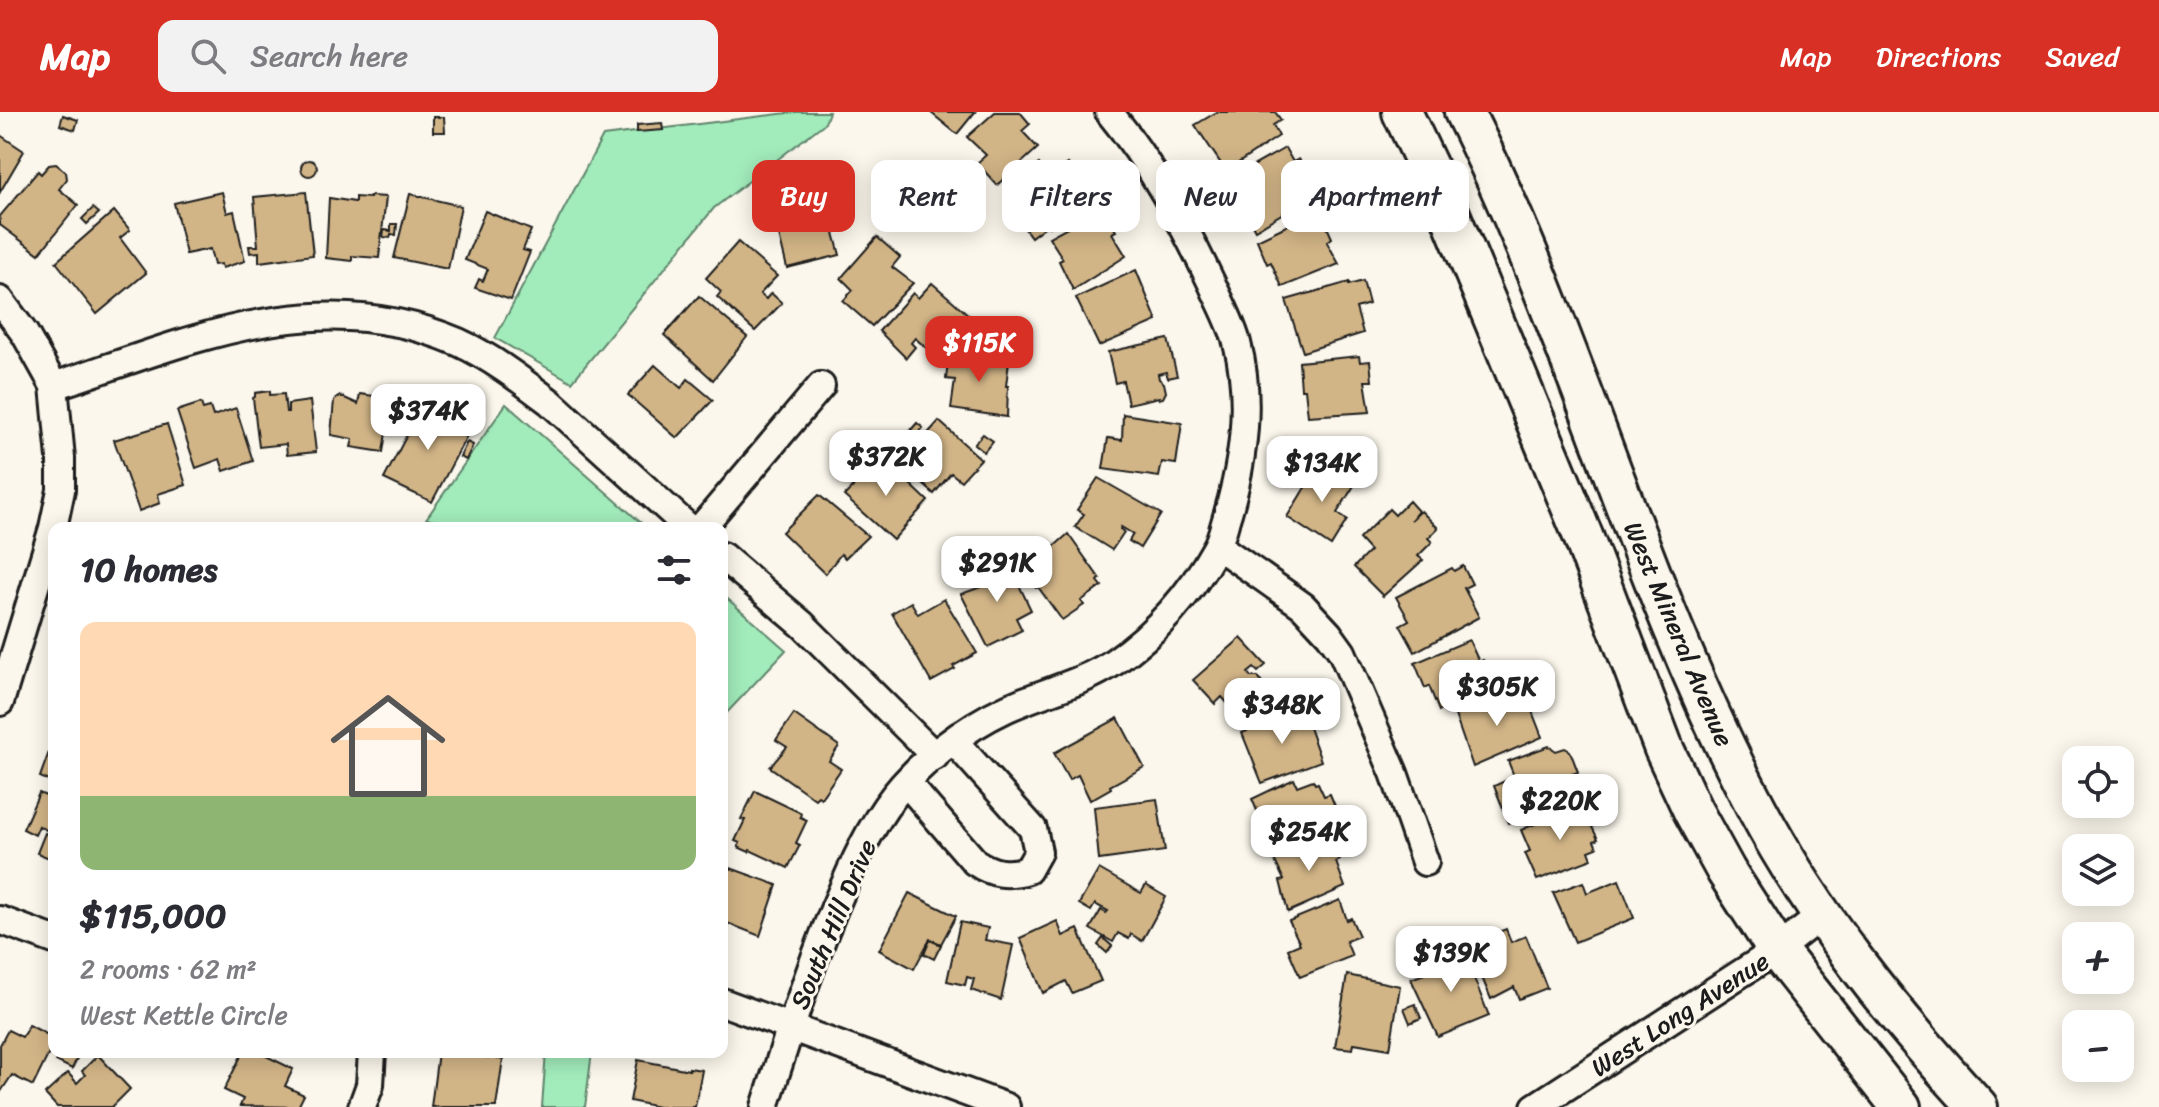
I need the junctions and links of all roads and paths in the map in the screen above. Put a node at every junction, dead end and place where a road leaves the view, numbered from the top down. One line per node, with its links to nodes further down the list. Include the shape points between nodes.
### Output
1 (1109, 112): 11 (street, South Hill Drive, via 1190,238 1237,342 1245,433)
2 (1402, 112): 20 (main road, West Mineral Avenue, via 1448,209 1583,536 1664,749 1726,871)
3 (1464, 112): 17 (main road, West Mineral Avenue, via 1513,220 1682,650 1756,807)
4 (0, 300): 5 (street)
5 (54, 386): 7 (street, via 61,458); 8 (street, via 244,324 330,316 414,327 458,342 526,384)
6 (821, 386): 9 (street)
7 (54, 522)
8 (682, 522)
9 (706, 522)
10 (48, 544): 13 (street)
11 (1218, 546): 14 (street, South Hill Drive, via 1185,596 1141,642 1088,676 1020,702); 16 (street, via 1303,606 1342,652)
12 (728, 561): 14 (street)
13 (0, 702)
14 (944, 748): 15 (street, South Hill Drive); 15 (street, via 1033,829 1038,852 1028,870 1011,875 990,872 975,862)
15 (906, 782): 22 (street, South Hill Drive, via 855,861)
16 (1425, 862)
17 (1822, 915): 20 (street, West Long Avenue); 29 (main road, West Mineral Avenue, via 1887,1003)
18 (0, 920): 19 (street)
19 (48, 938)
20 (1777, 950): 27 (street, West Long Avenue); 28 (main road, West Mineral Avenue)
21 (728, 1004): 22 (street)
22 (790, 1029): 25 (street, South Hill Drive); 26 (street)
23 (372, 1058): 24 (street)
24 (362, 1107)
25 (765, 1107)
26 (1006, 1107)
27 (1535, 1107)
28 (1901, 1107)
29 (1978, 1107)

